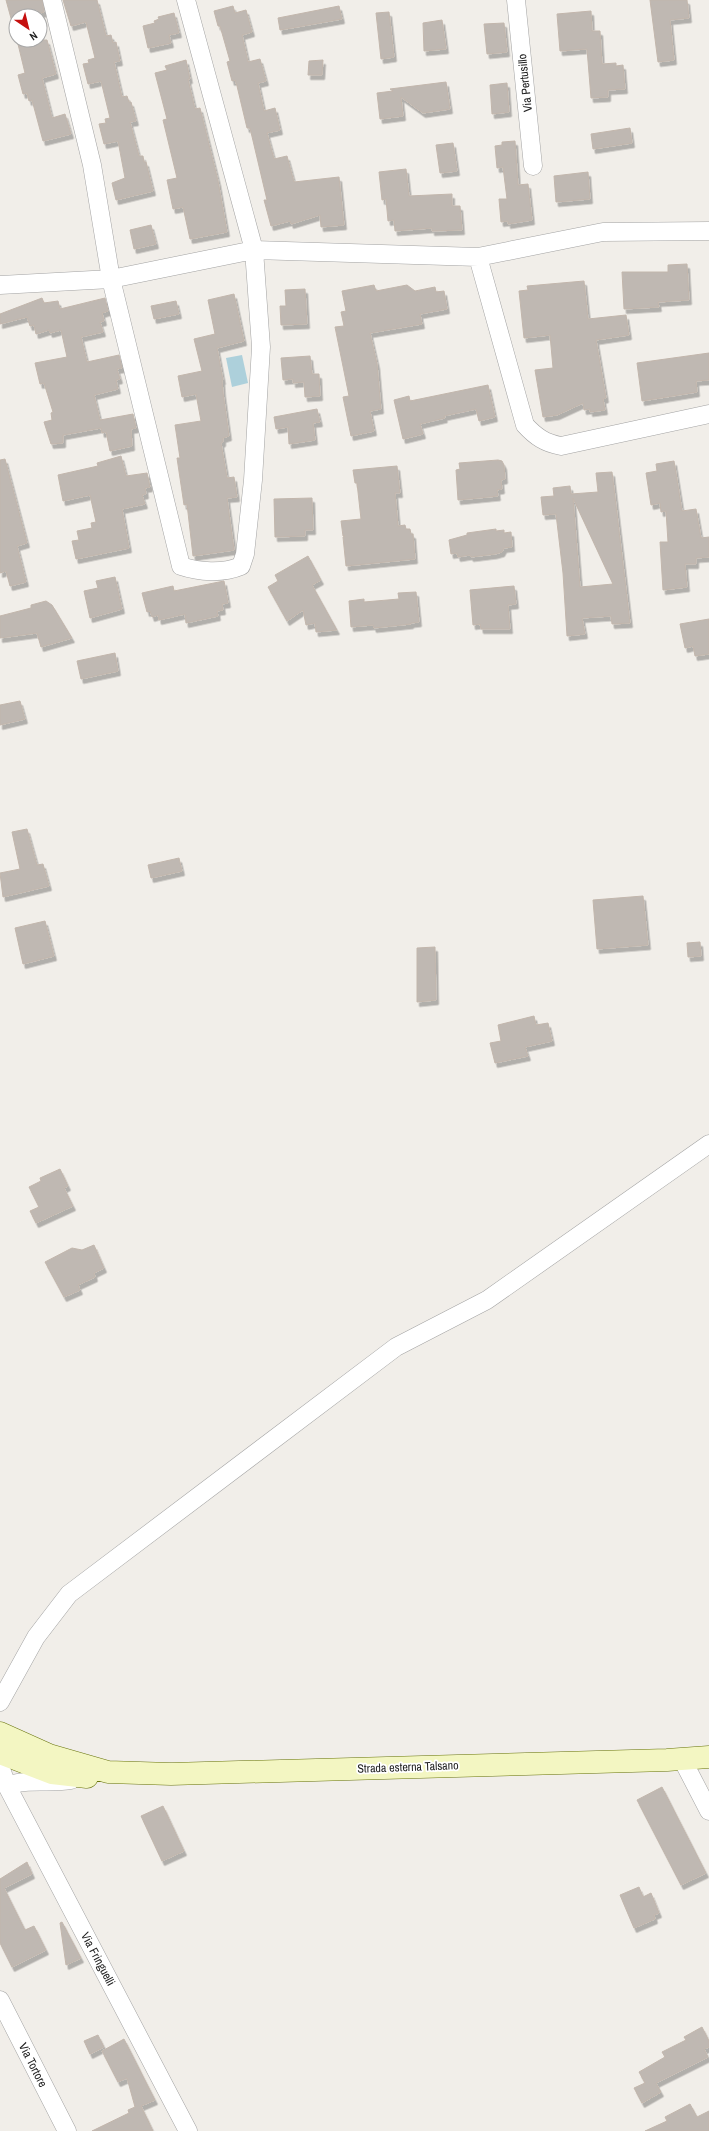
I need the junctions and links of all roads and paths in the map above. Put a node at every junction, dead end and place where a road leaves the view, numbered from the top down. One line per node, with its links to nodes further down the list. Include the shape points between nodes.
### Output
1 (52, 0): 8 (street, via 92,165)
2 (186, 0): 6 (street)
3 (516, 0): 4 (street, Via Pertusillo)
4 (533, 166)
5 (709, 231): 7 (street, via 603,232)
6 (254, 250): 7 (street); 8 (street); 8 (street, via 261,347 253,480 245,554 240,566 230,571 195,571 181,566)
7 (478, 257): 10 (street, via 524,425 533,434 548,443 561,446)
8 (111, 279): 9 (street)
9 (0, 285)
10 (709, 414)
11 (709, 1144): 12 (street, via 487,1300 396,1347 69,1594 36,1637)
12 (20, 1663): 13 (street); 14 (street)
13 (0, 1679)
14 (0, 1702)
15 (0, 1733): 20 (street, Strada esterna Talsano, via 49,1755)
16 (0, 1754): 21 (street, Strada esterna Talsano, via 52,1773)
17 (709, 1757): 18 (street, Strada esterna Talsano)
18 (682, 1759): 20 (street, Strada esterna Talsano, via 171,1774); 23 (street)
19 (0, 1766): 22 (street, Via Fringuelli)
20 (108, 1772): 21 (street, Strada esterna Talsano)
21 (86, 1778): 22 (street, via 56,1783)
22 (4, 1783): 26 (street, Via Fringuelli)
23 (709, 1812)
24 (0, 2000): 25 (street, Via Tortore)
25 (67, 2131)
26 (188, 2131)

